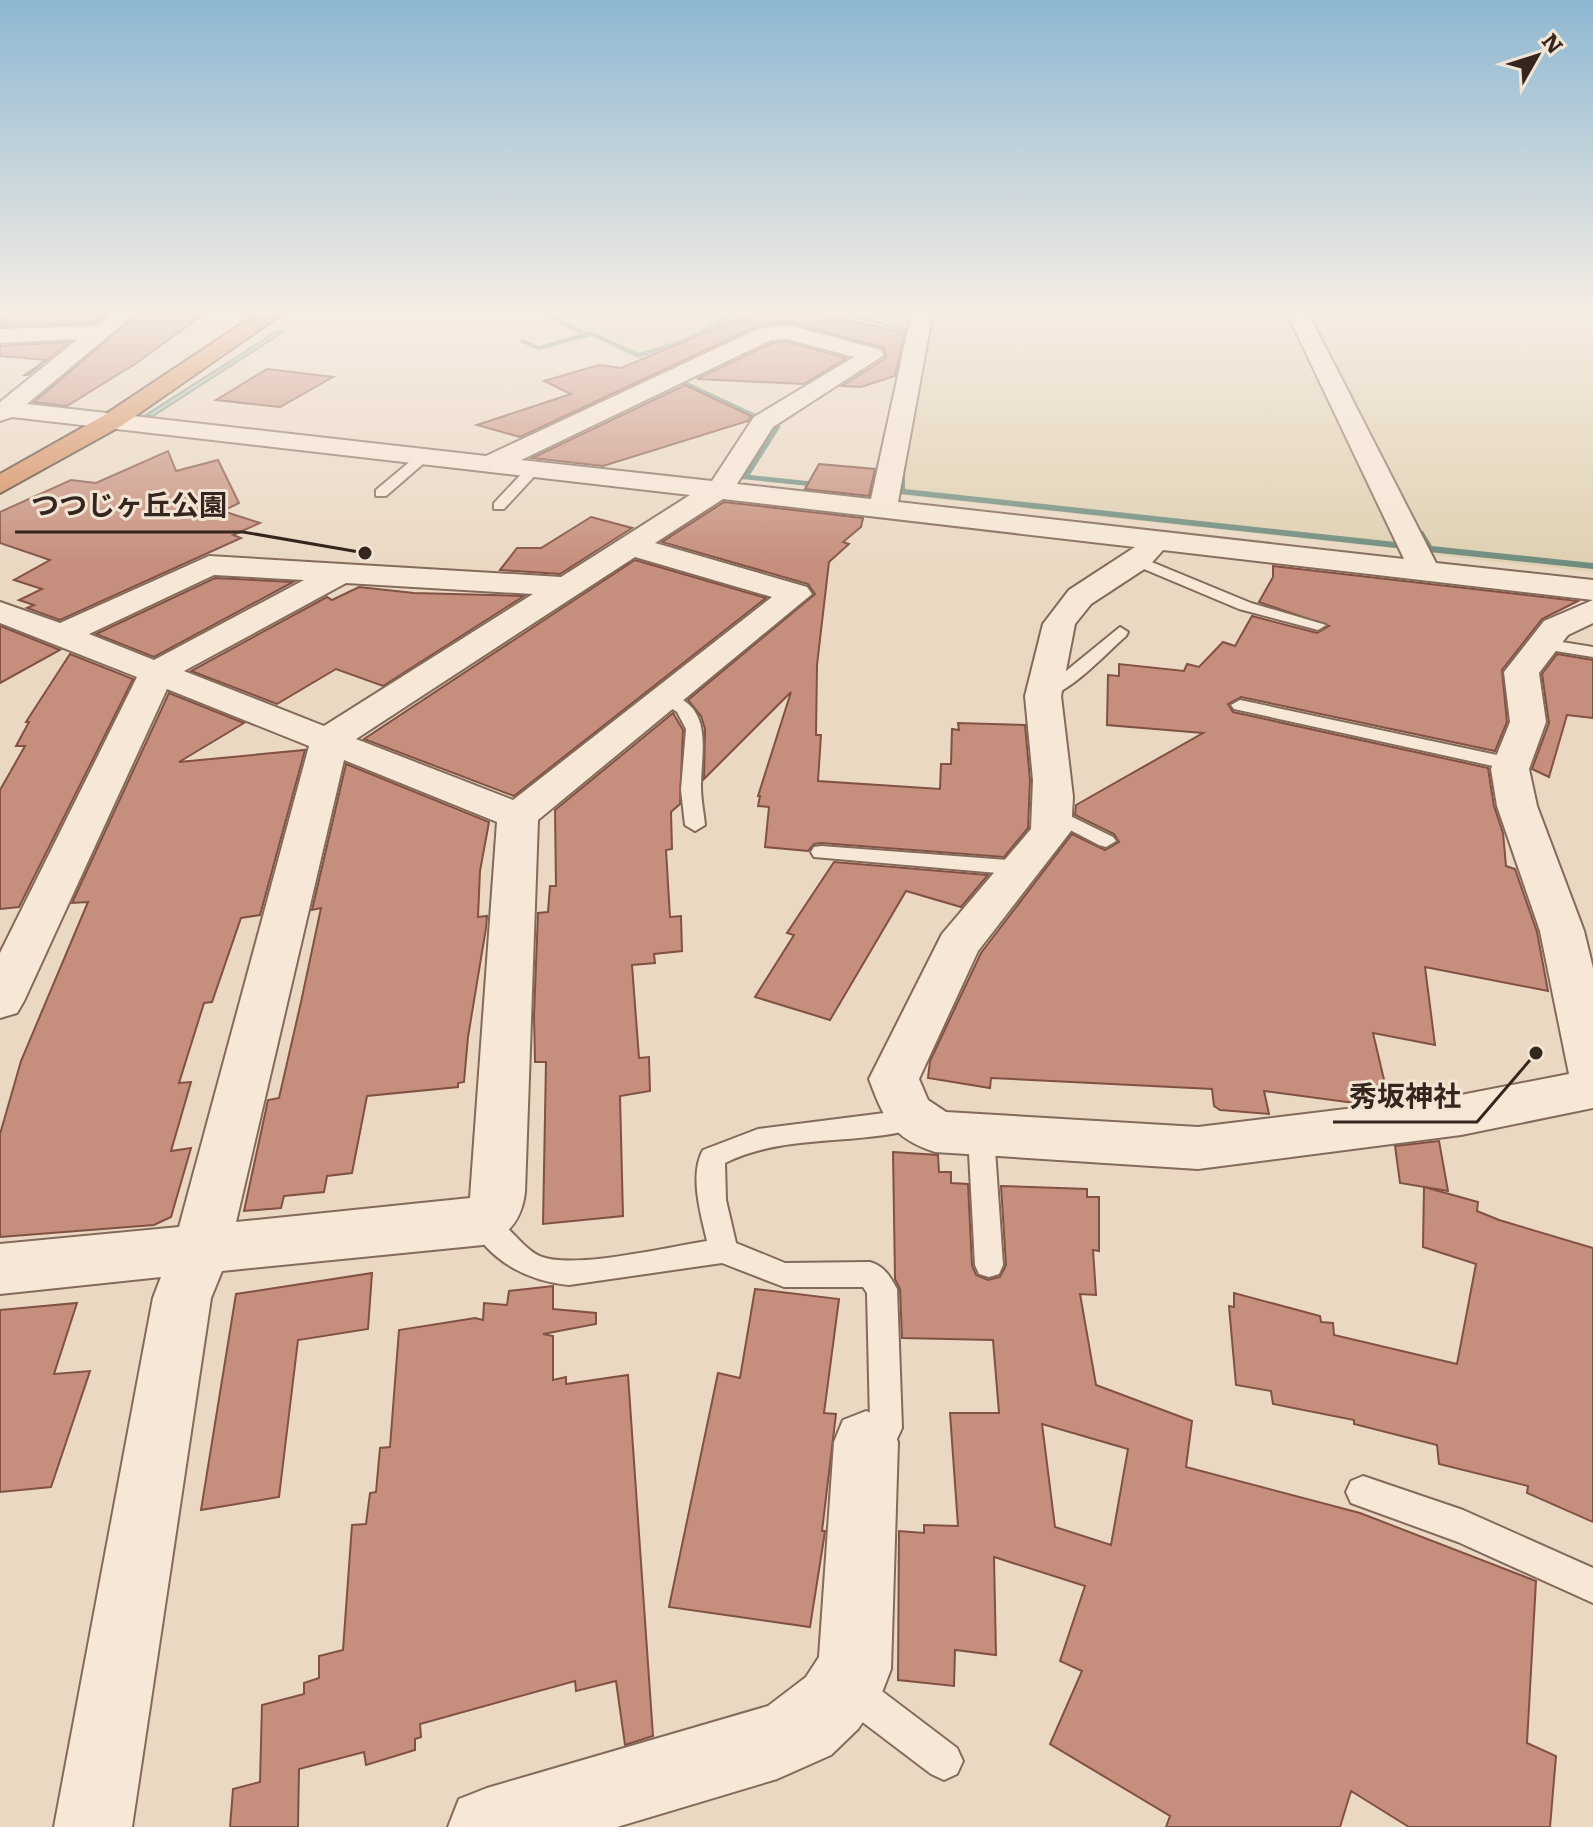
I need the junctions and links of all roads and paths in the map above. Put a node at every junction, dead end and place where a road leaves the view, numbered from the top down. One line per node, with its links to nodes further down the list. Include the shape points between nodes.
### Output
1 (114, 396): 8 (highway)
2 (149, 396): 9 (highway)
3 (634, 396): 11 (street)
4 (806, 396): 15 (street, via 763,422)
5 (906, 396): 18 (street)
6 (1339, 396): 21 (street)
7 (5, 407): 8 (street)
8 (82, 417): 9 (street); 12 (highway)
9 (112, 421): 10 (street); 14 (highway)
10 (424, 457): 11 (street); 16 (lane)
11 (488, 465): 13 (street)
12 (0, 466)
13 (534, 469): 15 (street); 17 (lane)
14 (0, 485)
15 (721, 488): 18 (street); 19 (street)
16 (381, 493)
17 (499, 506)
18 (883, 508): 20 (street)
19 (631, 546): 23 (street); 35 (street, via 796,594)
20 (1145, 551): 21 (street); 27 (lane, via 1245,606); 33 (street, via 1070,604 1058,626)
21 (1425, 571): 24 (street)
22 (341, 573): 23 (street); 29 (street, via 209,565); 32 (street)
23 (567, 587): 38 (street)
24 (1593, 590)
25 (1593, 610): 30 (street, via 1556,628)
26 (0, 612): 29 (street)
27 (1318, 625)
28 (1120, 632): 33 (lane, via 1061,684)
29 (61, 635): 32 (street)
30 (1543, 644): 31 (lane); 39 (street, via 1521,672 1528,722)
31 (1593, 652)
32 (157, 672): 38 (street); 46 (street)
33 (1043, 693): 40 (street)
34 (1285, 694): 37 (lane)
35 (665, 698): 41 (street); 42 (lane, via 684,709 695,729)
36 (1240, 705): 37 (lane)
37 (1279, 713): 39 (lane)
38 (330, 739): 41 (street); 53 (street)
39 (1511, 764): 48 (street, via 1517,806 1562,931)
40 (1054, 814): 43 (lane); 45 (street, via 1051,831)
41 (518, 816): 52 (street, via 498,1192 496,1206)
42 (695, 825)
43 (1106, 841)
44 (821, 852): 45 (lane)
45 (1020, 868): 50 (street, via 958,945 894,1079 908,1113)
46 (15, 939): 47 (street)
47 (0, 1001)
48 (1593, 1073)
49 (1593, 1089): 51 (street, via 1461,1115 1198,1148)
50 (916, 1119): 51 (street, via 935,1132); 54 (lane, via 884,1128 760,1140 712,1157 712,1200)
51 (981, 1135): 55 (lane)
52 (483, 1222): 53 (street); 54 (lane, via 525,1264 552,1272)
53 (201, 1251): 56 (street); 62 (street, via 182,1298)
54 (723, 1251): 57 (lane, via 784,1275 876,1278 882,1289 886,1428)
55 (989, 1265)
56 (0, 1269)
57 (866, 1442): 60 (street, via 855,1669)
58 (1363, 1492): 59 (lane, via 1463,1527)
59 (1593, 1586)
60 (844, 1686): 61 (lane); 63 (street, via 804,1728 777,1741)
61 (944, 1761)
62 (93, 1827)
63 (487, 1827)

